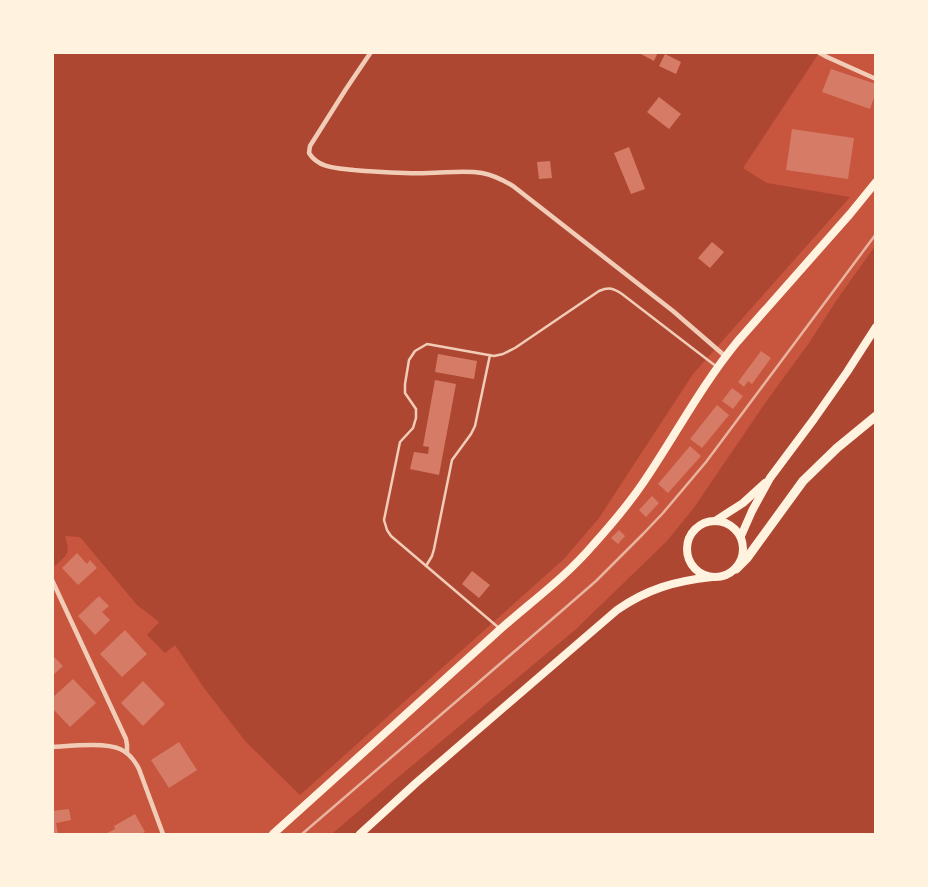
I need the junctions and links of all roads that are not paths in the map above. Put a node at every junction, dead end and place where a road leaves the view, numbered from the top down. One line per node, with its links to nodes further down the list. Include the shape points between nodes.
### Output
1 (371, 52): 7 (street, via 311,144 309,150 314,159 328,166 377,172 478,172 500,178 663,303)
2 (818, 52): 3 (street)
3 (876, 79)
4 (876, 182): 7 (main road)
5 (876, 328): 10 (main road)
6 (490, 355): 8 (lane, via 503,354 515,348 600,290 608,288 622,294); 13 (lane, via 475,426 452,460 434,549); 13 (lane, via 427,344 415,351 409,360 405,394 416,410 416,418 400,442 384,520 391,536)
7 (725, 356): 8 (main road)
8 (717, 367): 17 (main road, via 642,484 608,528 565,574)
9 (876, 416): 14 (highway, via 836,448 803,481)
10 (770, 478): 11 (main road, via 743,503); 12 (main road)
11 (714, 521): 12 (main road, via 729,524); 15 (main road, via 695,530 687,549 689,560 697,571)
12 (741, 536): 14 (main road, via 744,554)
13 (426, 566): 17 (lane)
14 (736, 569): 15 (main road, via 720,577)
15 (712, 577): 22 (main road, via 655,589 617,610)
16 (52, 580): 19 (street, via 125,736)
17 (500, 629): 21 (main road)
18 (52, 746): 19 (street, via 112,746)
19 (127, 753): 20 (street, via 139,769)
20 (163, 834)
21 (273, 834)
22 (360, 834)

